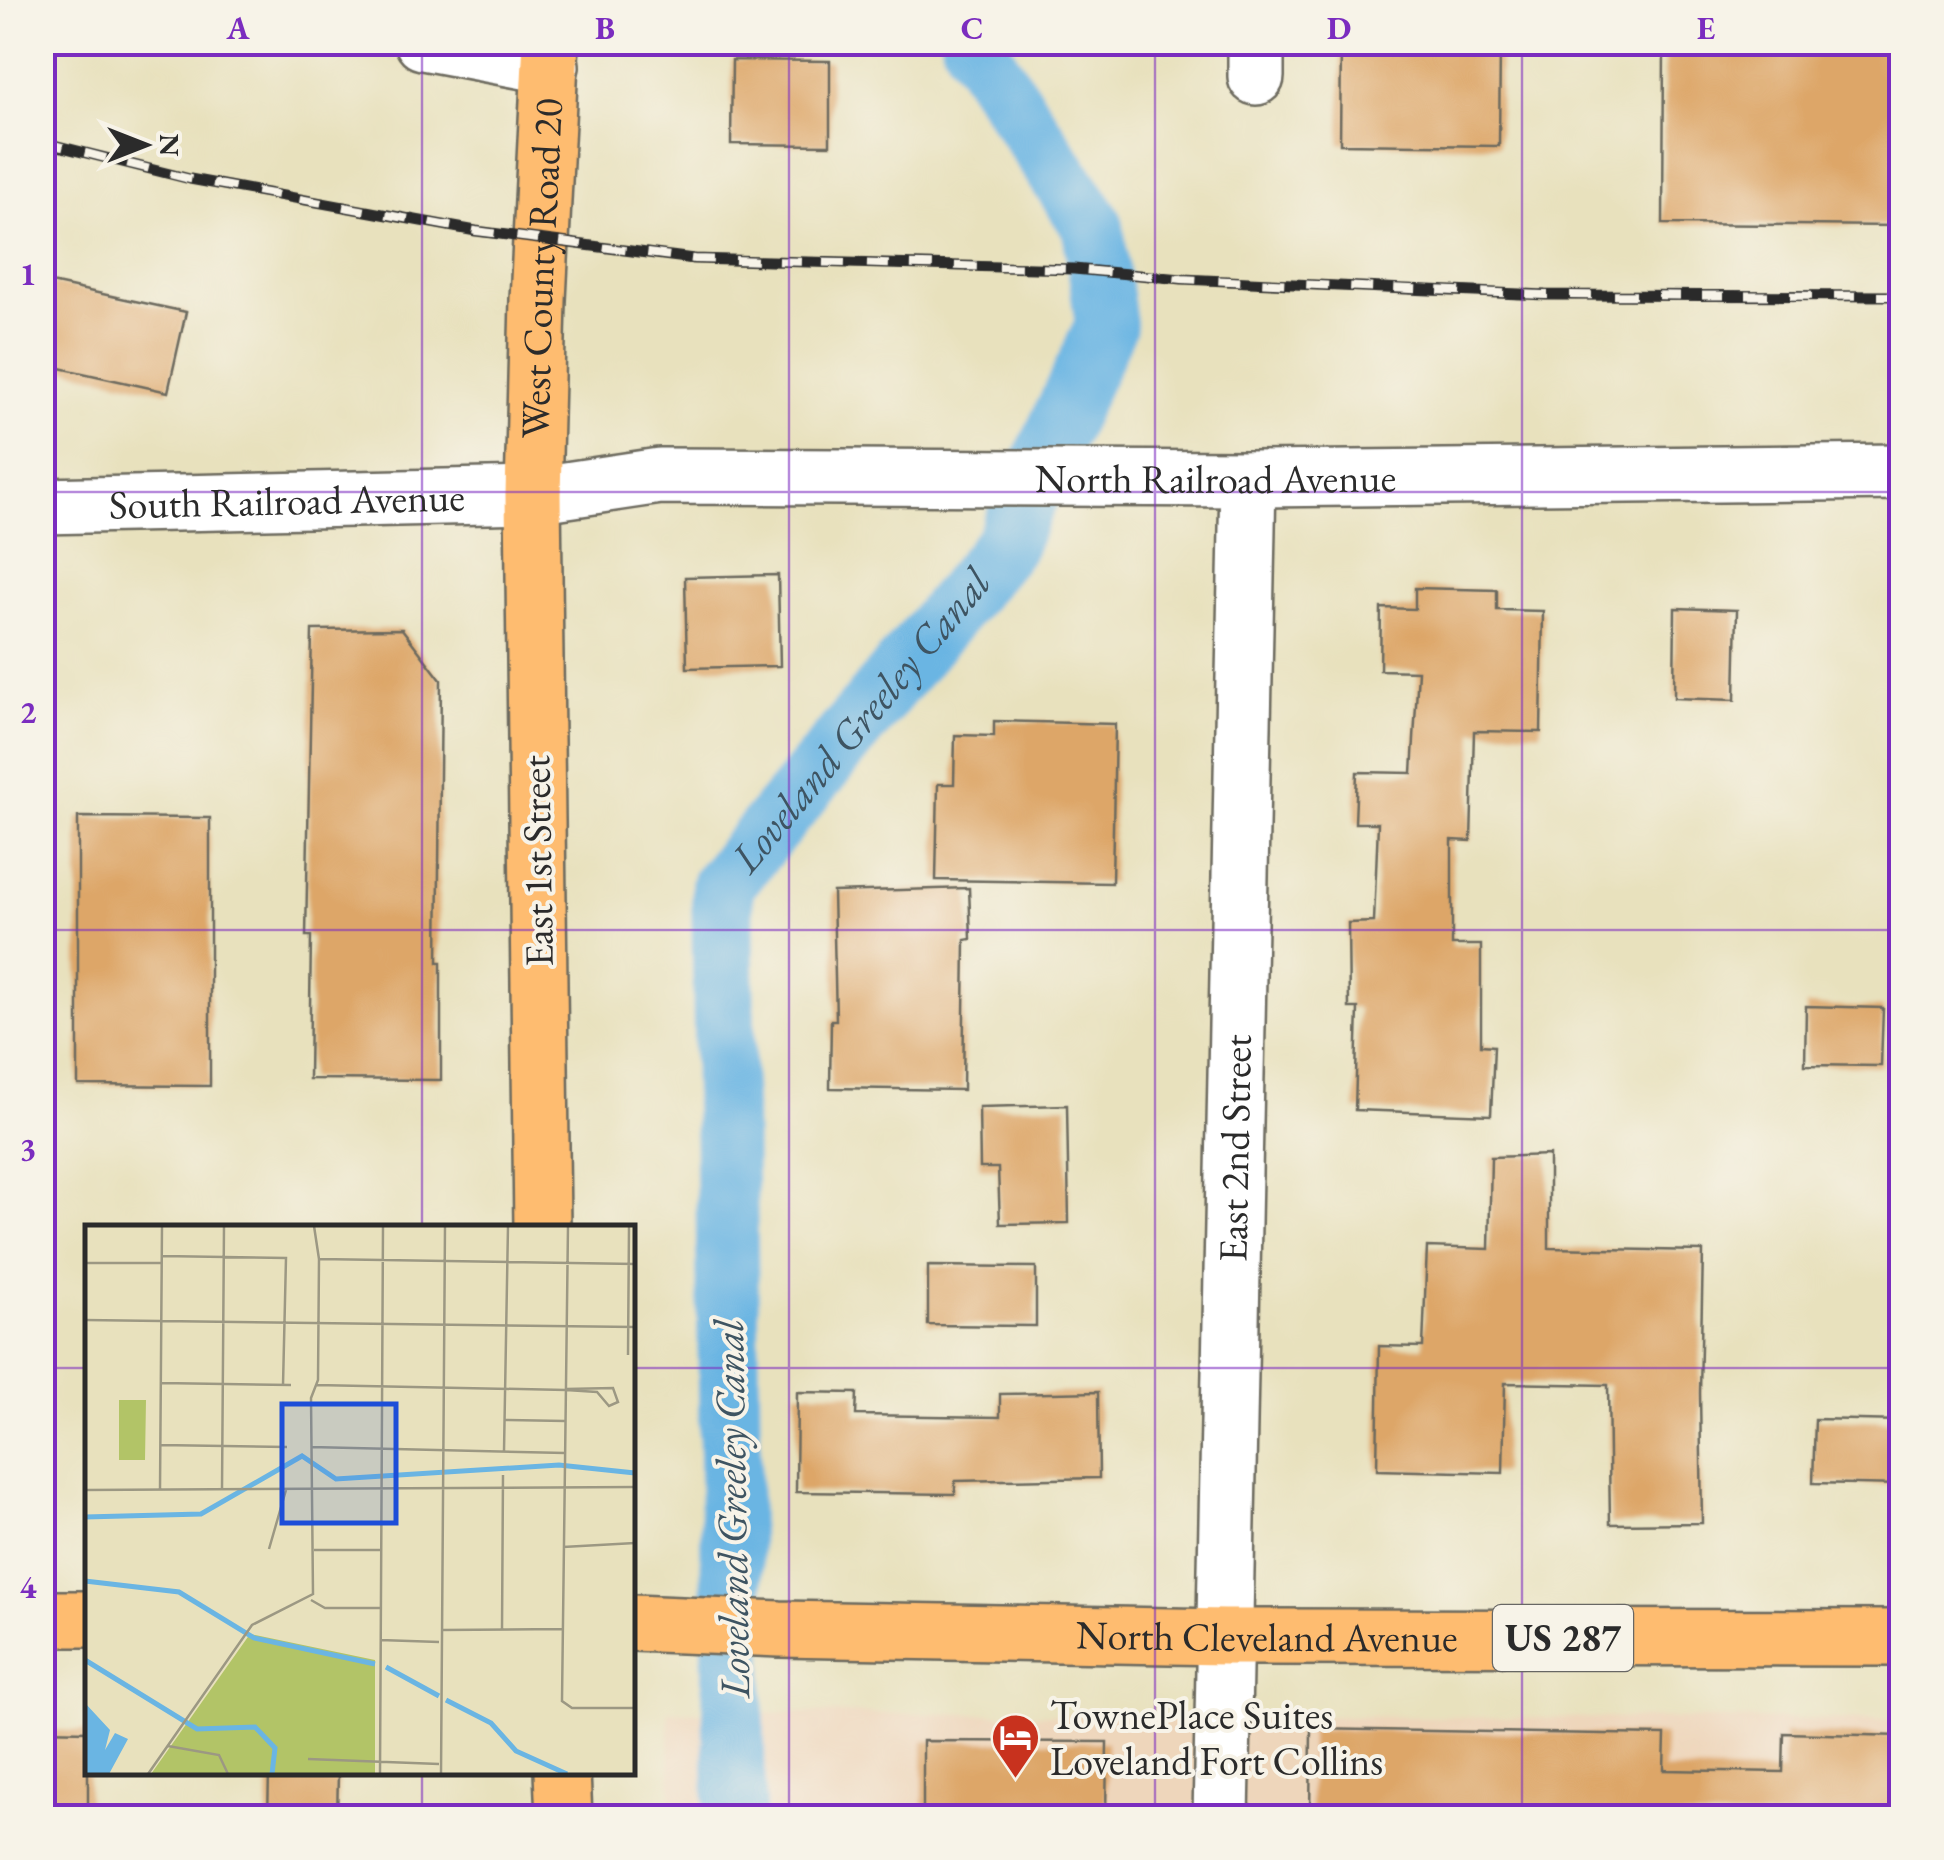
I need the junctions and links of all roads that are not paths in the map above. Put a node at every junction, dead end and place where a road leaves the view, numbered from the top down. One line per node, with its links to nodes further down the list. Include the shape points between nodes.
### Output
1 (424, 42): 2 (street)
2 (551, 54): 5 (main road, West County Road 20)
3 (1902, 472): 4 (street, North Railroad Avenue)
4 (1248, 478): 5 (street, North Railroad Avenue, via 660,476); 11 (street, East 2nd Street)
5 (533, 494): 6 (street, South Railroad Avenue); 7 (main road, East 1st Street)
6 (42, 506)
7 (542, 1225)
8 (42, 1619): 9 (main road)
9 (85, 1619)
10 (656, 1623): 11 (main road, North Cleveland Avenue / US 287)
11 (1225, 1637): 12 (main road, North Cleveland Avenue / US 287); 15 (street, East 2nd Street)
12 (1902, 1638)
13 (562, 1775): 14 (main road)
14 (564, 1818)
15 (1221, 1818)

